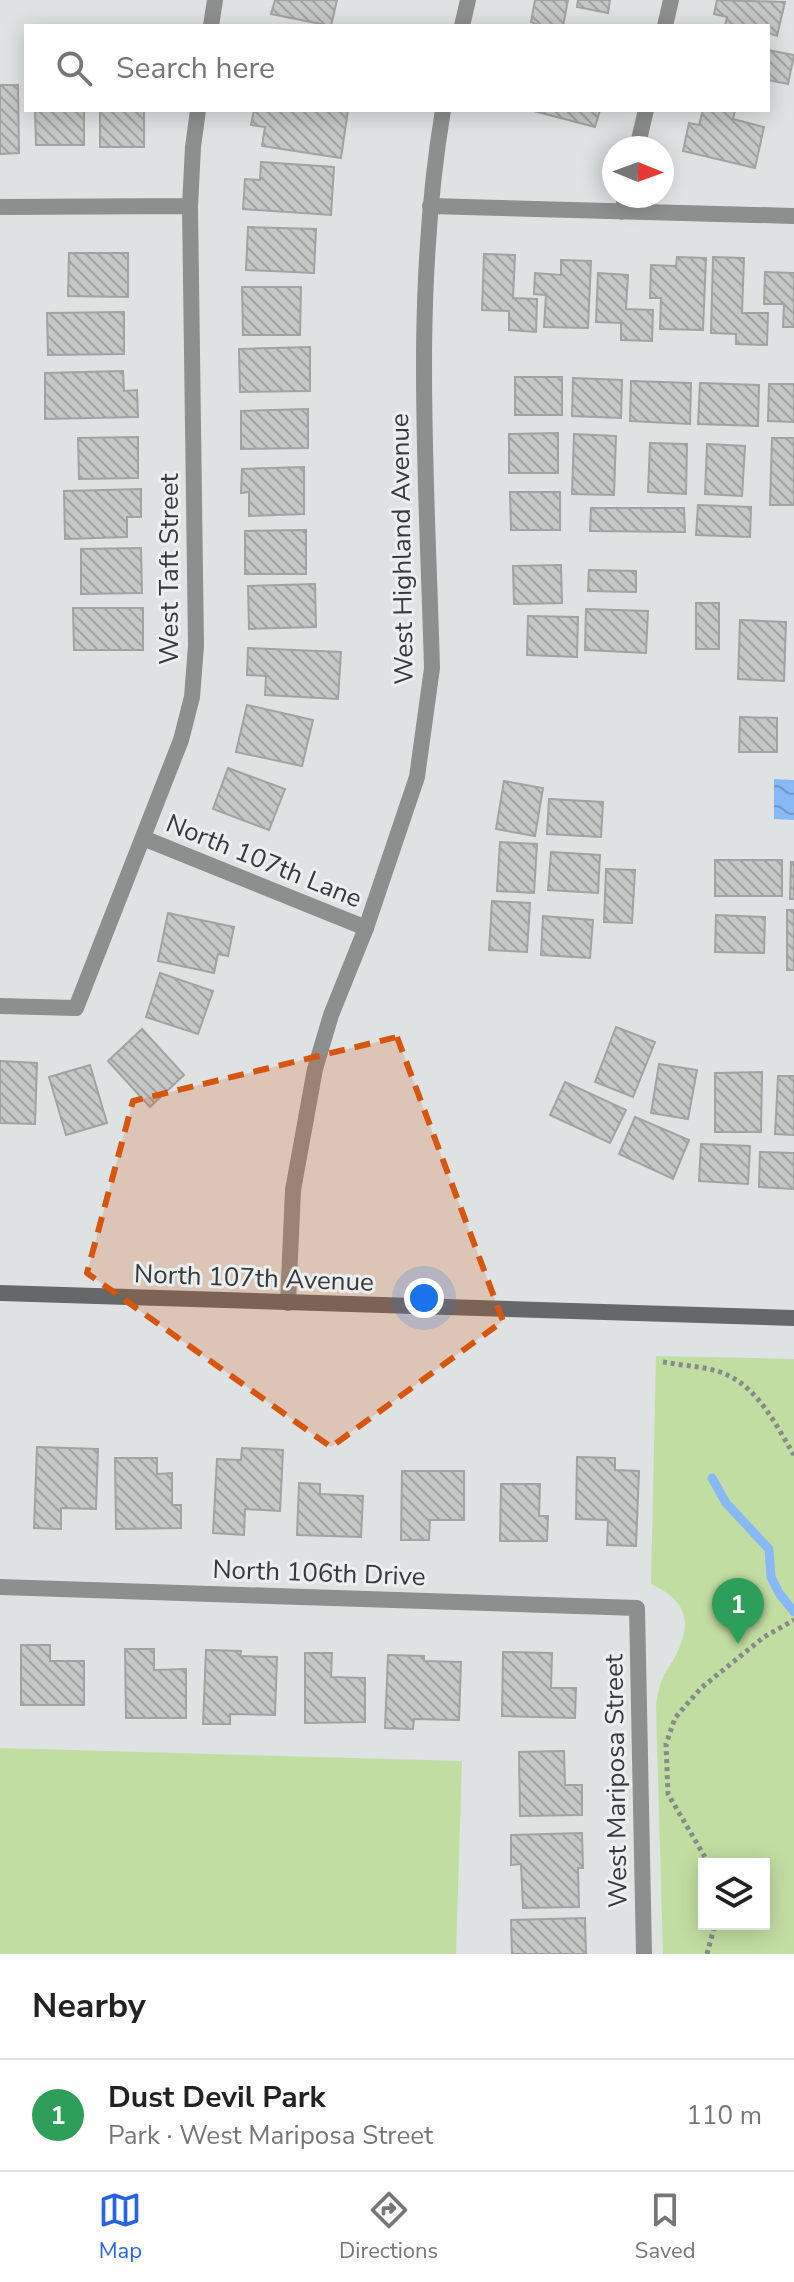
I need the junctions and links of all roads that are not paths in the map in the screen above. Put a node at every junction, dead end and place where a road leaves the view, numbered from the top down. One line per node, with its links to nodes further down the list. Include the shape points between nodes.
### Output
1 (215, 0): 4 (street)
2 (468, 0): 5 (street)
3 (671, 0): 6 (street)
4 (211, 24)
5 (462, 24)
6 (665, 24)
7 (198, 112): 12 (street, West Taft Street)
8 (443, 112): 13 (street, West Highland Avenue)
9 (646, 112): 10 (street)
10 (640, 136)
11 (602, 204): 13 (street)
12 (190, 206): 14 (street); 17 (street, West Taft Street, via 196,646 192,697 181,740)
13 (430, 206): 18 (street, West Highland Avenue, via 423,413 432,668 417,777)
14 (0, 207)
15 (674, 208): 16 (street)
16 (794, 216)
17 (143, 838): 18 (street, North 107th Lane); 19 (street, West Taft Street, via 76,1008)
18 (366, 928): 21 (street, West Highland Avenue, via 331,1015 303,1123 293,1190)
19 (0, 1006)
20 (0, 1293): 21 (main road, North 107th Avenue)
21 (288, 1303): 22 (main road, North 107th Avenue)
22 (794, 1318)
23 (0, 1587): 24 (street, North 106th Drive)
24 (637, 1608): 25 (street, West Mariposa Street)
25 (644, 1954)

